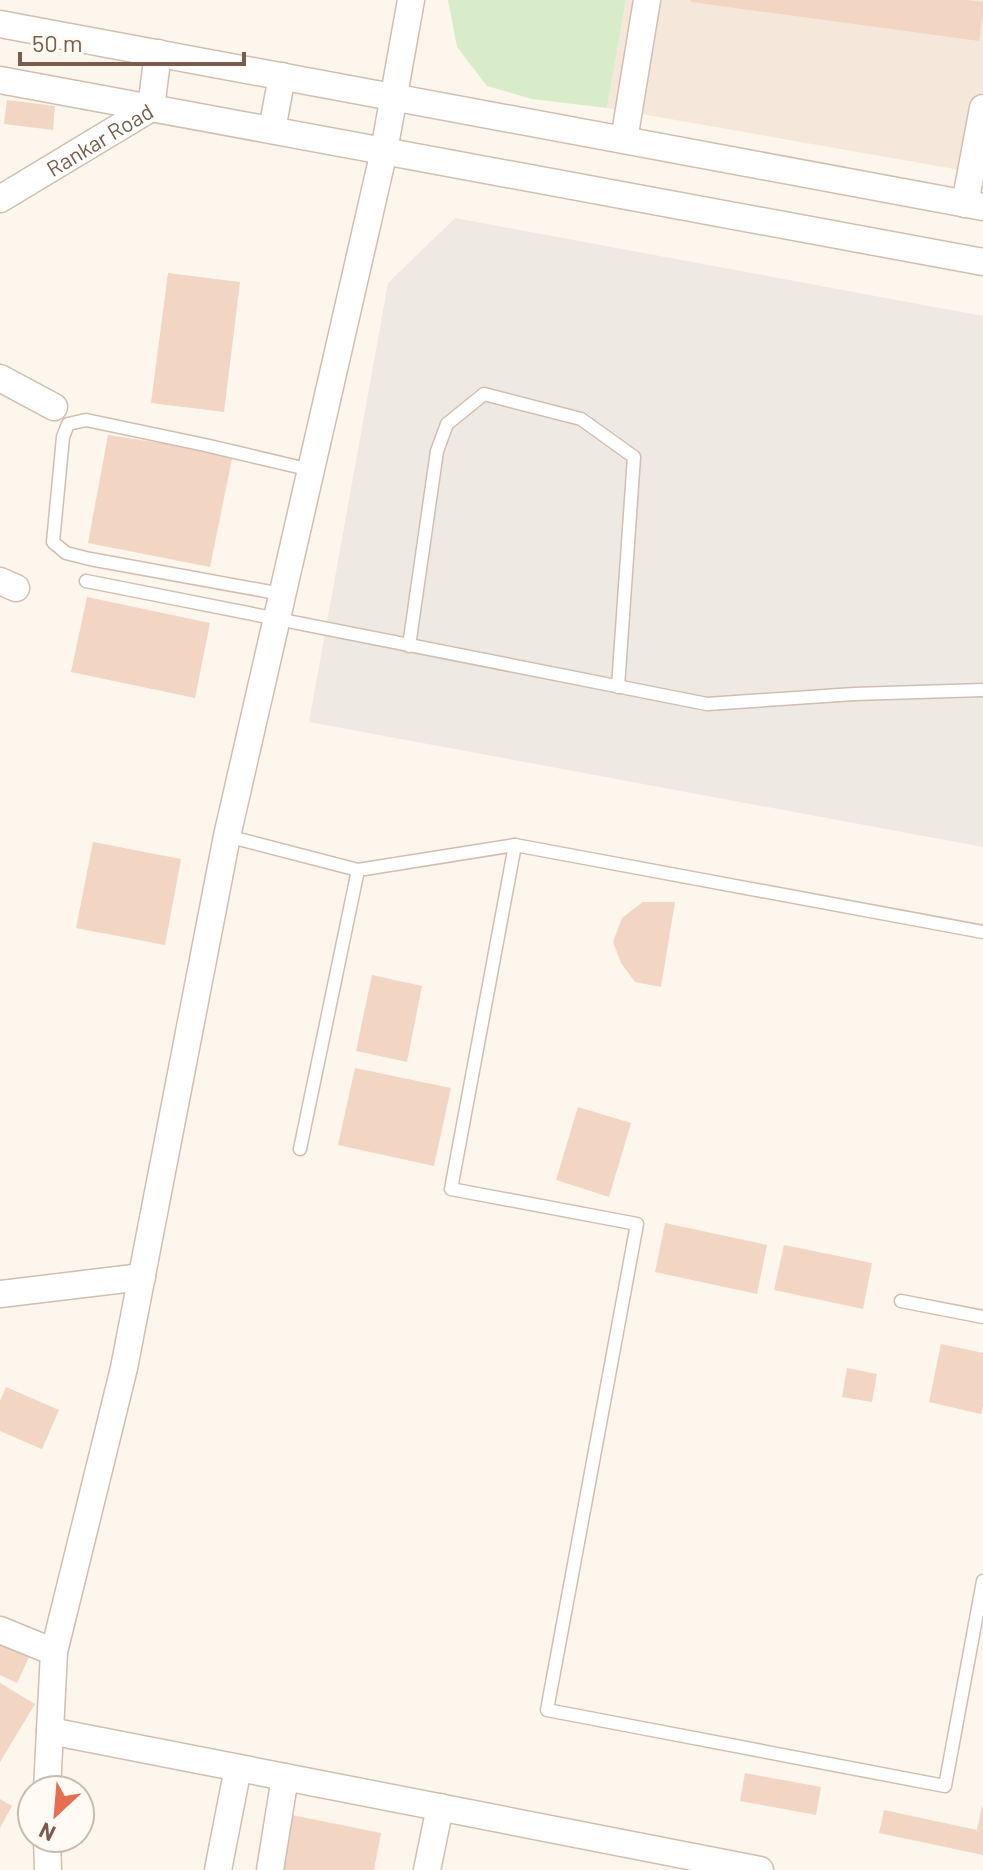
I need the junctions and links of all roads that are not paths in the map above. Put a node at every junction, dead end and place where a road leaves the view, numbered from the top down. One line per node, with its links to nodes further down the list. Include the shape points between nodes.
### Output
1 (411, 0): 7 (street)
2 (647, 0): 11 (street)
3 (0, 24): 4 (street)
4 (158, 53): 5 (street); 8 (street, Rankar Road)
5 (282, 76): 7 (street); 10 (street)
6 (0, 80): 8 (street)
7 (394, 98): 11 (street); 12 (street)
8 (151, 108): 10 (street); 13 (street, Rankar Road)
9 (983, 108): 14 (street)
10 (272, 130): 12 (street)
11 (624, 140): 14 (street)
12 (384, 151): 15 (street); 18 (street)
13 (0, 199)
14 (974, 205)
15 (983, 262)
16 (0, 378): 17 (street)
17 (54, 407)
18 (311, 470): 20 (street); 20 (lane, via 86,420 68,424 63,437 53,542 66,553)
19 (86, 581): 21 (lane)
20 (282, 594): 21 (street)
21 (276, 620): 22 (lane); 25 (street)
22 (409, 646): 23 (lane); 23 (lane, via 437,451 447,424 484,394 581,419 634,457)
23 (618, 687): 24 (lane, via 707,704)
24 (983, 690)
25 (227, 836): 27 (lane); 30 (street)
26 (515, 845): 27 (lane); 28 (lane); 34 (lane, via 451,1189 637,1224 547,1710 945,1786)
27 (358, 870): 29 (lane)
28 (983, 932)
29 (300, 1149)
30 (142, 1277): 31 (street); 36 (street)
31 (0, 1294)
32 (901, 1301): 33 (lane)
33 (983, 1317)
34 (983, 1581)
35 (0, 1630): 36 (street)
36 (54, 1652): 37 (street)
37 (50, 1731): 38 (street); 39 (street)
38 (238, 1768): 40 (street); 42 (street)
39 (48, 1774)
40 (285, 1777): 41 (street); 43 (street)
41 (440, 1807): 44 (street); 45 (street)
42 (218, 1870)
43 (270, 1870)
44 (427, 1870)
45 (760, 1870)

